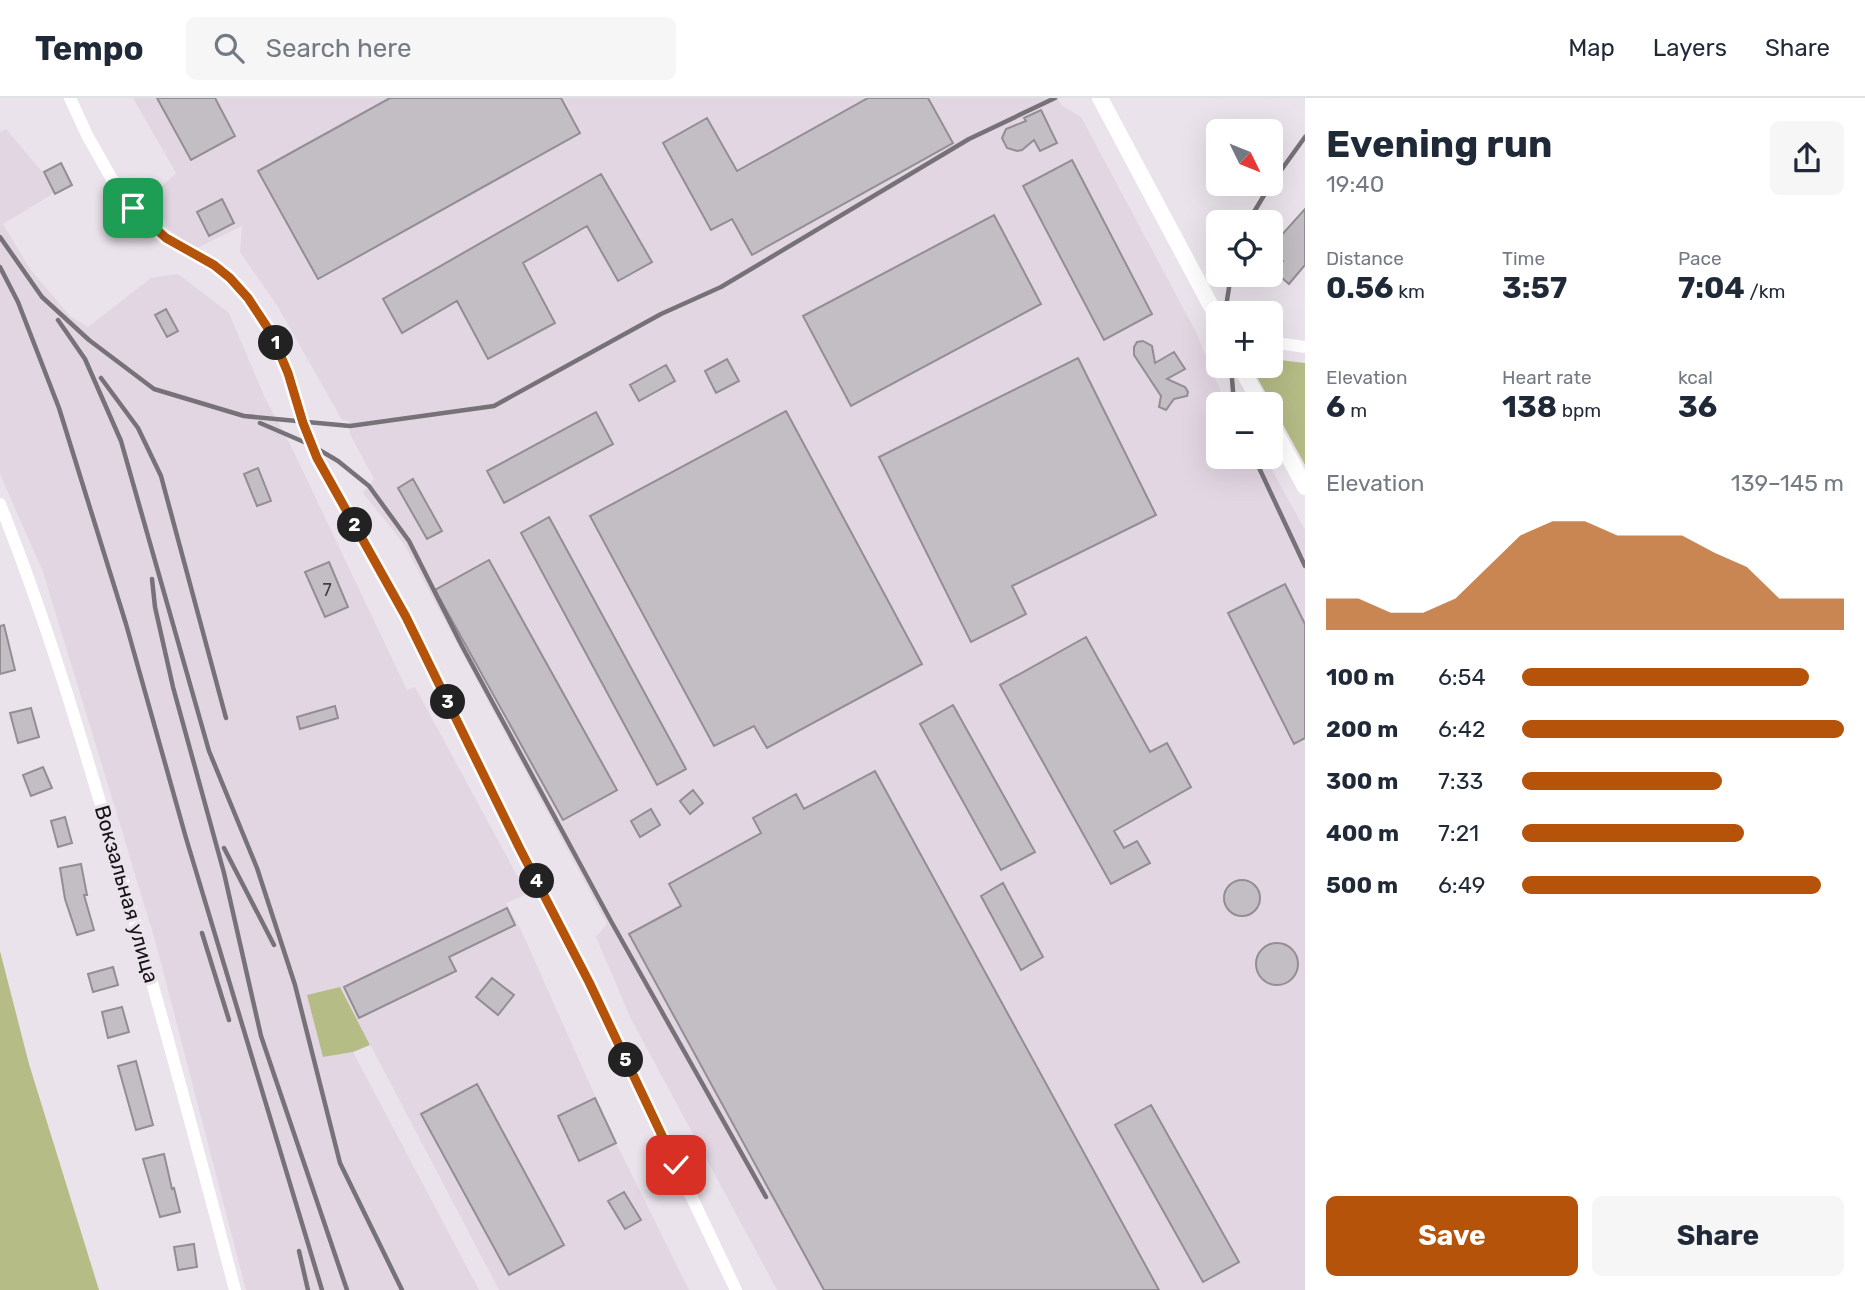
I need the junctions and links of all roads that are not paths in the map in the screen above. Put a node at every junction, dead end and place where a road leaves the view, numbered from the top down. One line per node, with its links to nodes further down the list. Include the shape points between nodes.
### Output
1 (70, 98): 10 (street, via 118,190 133,208 166,238 230,278 271,333 317,458 406,617 589,982)
2 (1100, 98): 3 (street)
3 (1208, 301)
4 (1283, 344): 5 (street)
5 (1305, 347)
6 (1283, 446): 7 (street)
7 (1305, 487)
8 (0, 504): 9 (street, Вокзальная улица, via 64,679 167,1029)
9 (235, 1290)
10 (736, 1290)

